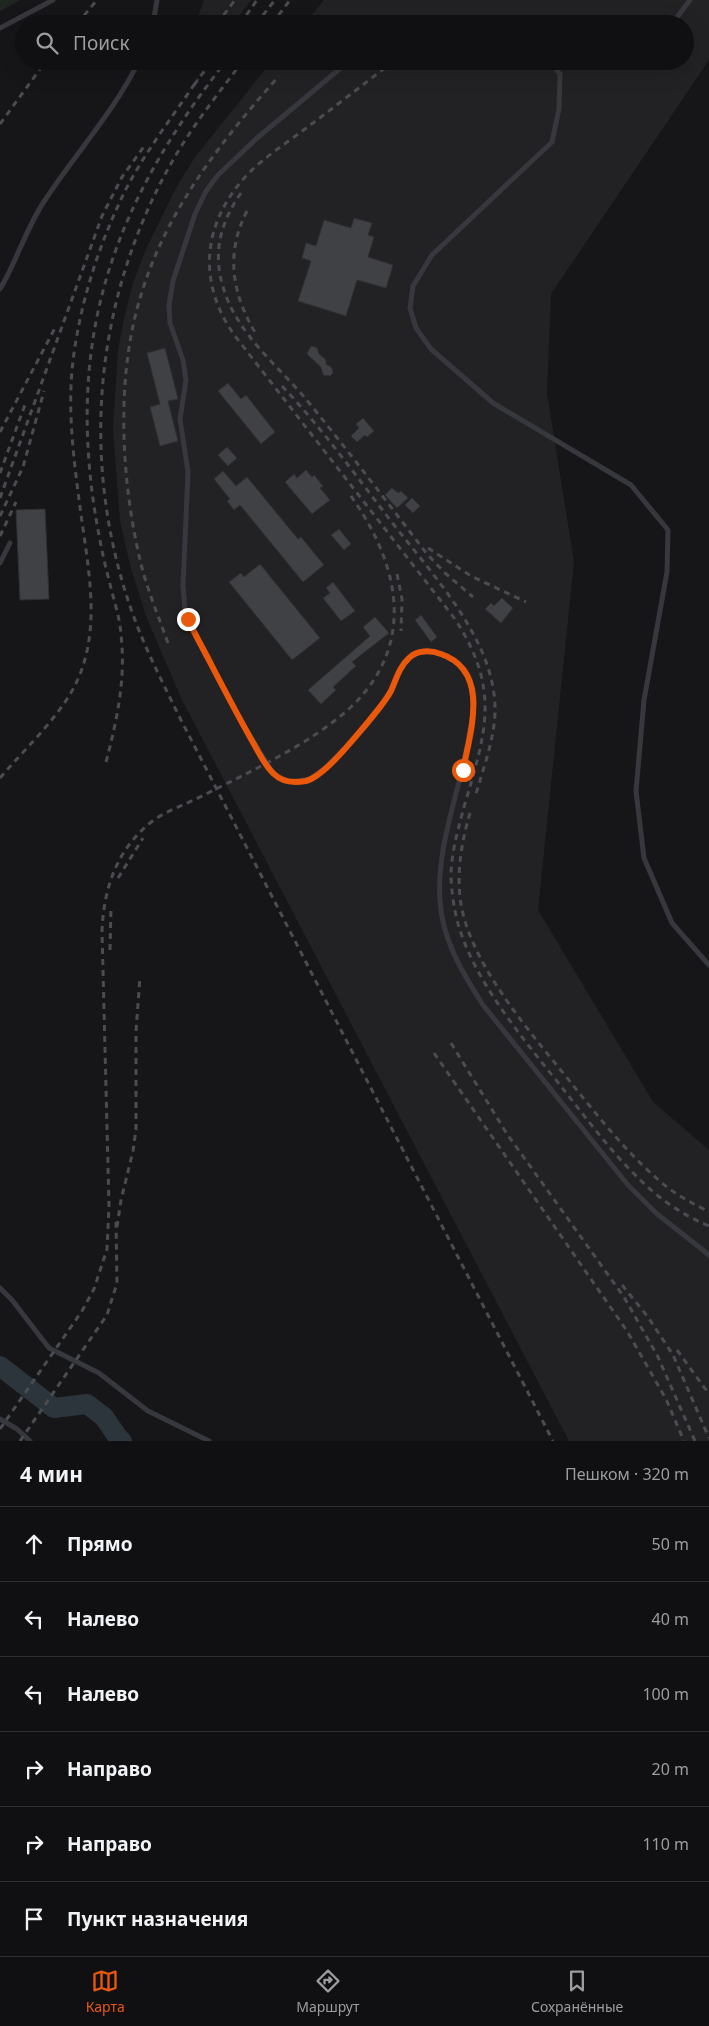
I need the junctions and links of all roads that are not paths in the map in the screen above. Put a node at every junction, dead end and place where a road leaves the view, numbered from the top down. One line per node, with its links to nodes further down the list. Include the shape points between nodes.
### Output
1 (53, 0): 4 (lane)
2 (158, 0): 5 (lane)
3 (690, 0): 6 (lane)
4 (25, 15)
5 (155, 15)
6 (679, 15)
7 (15, 20): 8 (lane)
8 (0, 28)
9 (134, 70): 12 (lane, via 111,109 44,201)
10 (338, 70): 16 (lane, via 256,139 212,183 194,214 173,281 169,314 186,380 180,419 188,472 183,586 185,611 252,741 273,774 286,781 306,781 325,768 384,701 402,666 411,656 425,652 441,654 464,670 474,691 473,711 461,779 442,854 439,891 441,917 449,942 483,1005 628,1185 656,1213)
11 (557, 70): 15 (lane, via 560,74 559,110 552,142 432,255 413,286 410,308 416,328 431,349 479,391 493,403 631,485 668,530 667,572 644,700 636,791 644,858 672,923)
12 (0, 289)
13 (10, 543): 14 (lane)
14 (0, 563)
15 (709, 965)
16 (709, 1255)
17 (0, 1288): 20 (lane, via 49,1348 99,1373 148,1411)
18 (0, 1419): 19 (lane)
19 (30, 1441)
20 (208, 1441)

